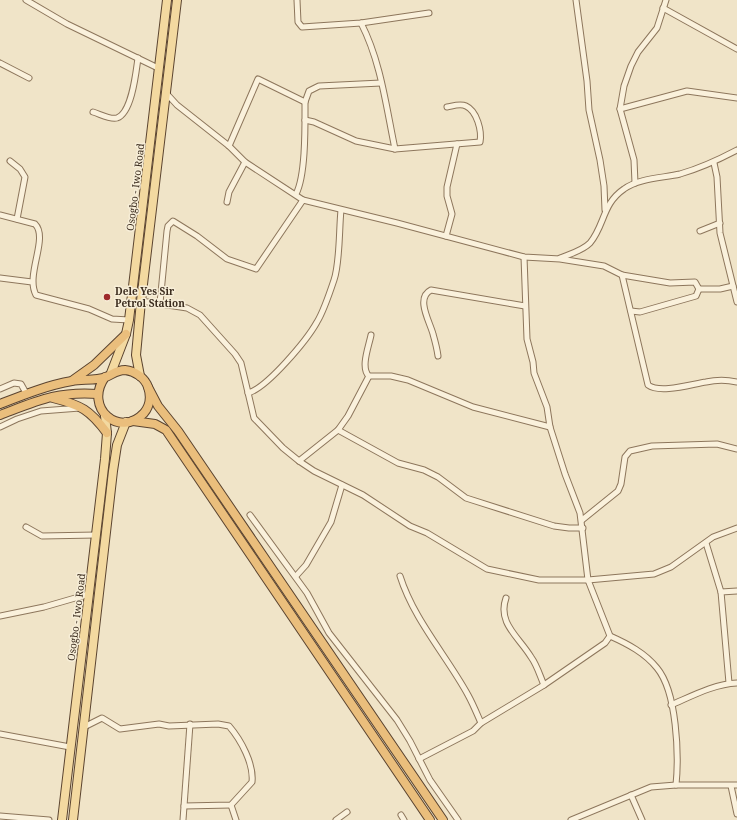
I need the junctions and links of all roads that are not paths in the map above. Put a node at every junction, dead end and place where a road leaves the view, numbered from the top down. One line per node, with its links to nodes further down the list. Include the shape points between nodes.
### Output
1 (26, 0): 7 (street)
2 (166, 0): 15 (main road, Osogbo - Iwo Road)
3 (177, 0): 18 (main road, Osogbo - Iwo Road)
4 (296, 0): 10 (street, via 298,22 302,26)
5 (576, 0): 37 (street, via 587,81 588,110 600,160)
6 (666, 0): 8 (street)
7 (33, 2): 13 (street, via 67,24)
8 (663, 8): 12 (street); 22 (street, via 657,28 638,52 631,66)
9 (429, 13): 10 (street)
10 (361, 23): 17 (street, via 374,50)
11 (737, 40): 12 (street)
12 (735, 47)
13 (138, 58): 15 (street); 23 (street, via 128,106 123,113 118,118 112,118)
14 (0, 63): 16 (street)
15 (158, 68): 55 (main road, Osogbo - Iwo Road)
16 (29, 78)
17 (380, 83): 20 (street, via 319,86 308,91); 27 (street)
18 (166, 93): 26 (street, via 177,105); 50 (main road, Osogbo - Iwo Road)
19 (737, 98): 22 (street, via 687,91)
20 (305, 102): 24 (street); 26 (street, via 258,79)
21 (447, 107): 25 (street, via 467,106 472,110 479,128 480,142)
22 (620, 109): 32 (street, via 634,160)
23 (93, 112)
24 (305, 120): 27 (street, via 356,141); 33 (street, via 302,171)
25 (457, 144): 27 (street); 42 (street, via 447,187 452,214)
26 (229, 146): 30 (street)
27 (395, 149)
28 (737, 150): 31 (street)
29 (10, 161): 39 (street, via 25,177)
30 (245, 162): 33 (street); 35 (street, via 228,192)
31 (714, 163): 32 (street, via 680,174); 40 (street, via 718,177)
32 (635, 183): 37 (street, via 624,189)
33 (296, 194): 34 (street)
34 (303, 200): 36 (street); 52 (street, via 256,268 227,259 173,221 167,231)
35 (227, 202)
36 (341, 210): 42 (street); 67 (street, via 334,280 318,322 291,357 255,391)
37 (605, 210): 44 (street, via 590,243 581,250)
38 (0, 215): 39 (street)
39 (17, 220): 47 (street, via 35,224 39,231)
40 (720, 223): 41 (street); 48 (street, via 720,233)
41 (700, 232)
42 (446, 236): 43 (street)
43 (524, 257): 44 (street); 53 (street)
44 (560, 258): 45 (street, via 604,266)
45 (622, 275): 49 (street, via 670,283 695,282); 54 (street)
46 (0, 278): 47 (street)
47 (32, 282): 55 (street, via 36,294 89,309 112,319)
48 (733, 286): 49 (street); 51 (street)
49 (699, 289): 54 (street, via 696,296 640,312)
50 (141, 301): 52 (street); 60 (main road, Osogbo - Iwo Road, via 136,355)
51 (737, 302)
52 (160, 303): 67 (street, via 187,308 200,315 238,359)
53 (525, 306): 58 (street, via 431,290 424,300); 76 (street, via 527,339 534,373 547,407)
54 (631, 310): 63 (street, via 648,385 652,388 686,387 707,382)
55 (129, 320): 56 (main road, Osogbo - Iwo Road)
56 (126, 334): 59 (main road, Osogbo - Iwo Road); 62 (highway, via 94,366)
57 (371, 335): 61 (street, via 366,360 366,371)
58 (438, 356)
59 (108, 375): 60 (highway, via 126,370); 62 (highway); 68 (highway, via 101,383)
60 (140, 376): 64 (highway)
61 (370, 376): 76 (street, via 391,376 408,380 473,407); 77 (street)
62 (72, 381): 66 (highway)
63 (737, 382)
64 (148, 387): 74 (highway, via 150,395 147,407 140,417); 128 (highway, via 158,406 178,430)
65 (0, 389): 66 (street, via 14,382 21,384)
66 (26, 393): 70 (highway)
67 (248, 393): 80 (street, via 254,418)
68 (98, 394): 69 (highway); 73 (highway, via 99,406)
69 (48, 396): 71 (highway); 72 (highway)
70 (0, 404)
71 (84, 408): 75 (street, via 41,411); 78 (highway, via 95,416)
72 (0, 415)
73 (105, 416): 74 (highway); 78 (main road, Osogbo - Iwo Road)
74 (129, 422): 106 (main road, Osogbo - Iwo Road, via 117,445 112,472); 127 (highway, via 155,424 166,430)
75 (0, 427)
76 (550, 427): 85 (street)
77 (338, 430): 80 (street); 87 (street, via 398,462 438,477 466,498 554,526)
78 (107, 433): 89 (main road, Osogbo - Iwo Road)
79 (737, 449): 85 (street, via 717,444 652,446 630,451 625,457 618,491)
80 (299, 461): 81 (street)
81 (342, 485): 82 (street); 83 (street)
82 (349, 488): 83 (street); 93 (street, via 487,569 539,580)
83 (338, 498): 91 (street, via 331,522 306,565)
84 (250, 515): 91 (street)
85 (582, 520): 87 (street)
86 (26, 527): 89 (street, via 42,536)
87 (583, 528): 93 (street)
88 (737, 528): 90 (street, via 728,530)
89 (96, 535): 96 (main road, Osogbo - Iwo Road)
90 (706, 543): 93 (street, via 671,567 654,574); 95 (street)
91 (296, 576): 109 (street, via 329,633 397,720)
92 (400, 576): 104 (street, via 406,594 468,695)
93 (588, 580): 99 (street)
94 (737, 591): 95 (street)
95 (721, 592): 100 (street)
96 (89, 594): 98 (street); 108 (main road, Osogbo - Iwo Road)
97 (506, 598): 102 (street, via 503,614 532,658)
98 (0, 616)
99 (610, 636): 102 (street, via 605,643); 103 (street, via 633,646 657,668 663,677)
100 (729, 683): 101 (street); 103 (street)
101 (737, 683)
102 (544, 685): 104 (street)
103 (671, 705): 110 (street, via 678,745)
104 (481, 723): 109 (street, via 473,731)
105 (190, 724): 106 (street, via 159,724 120,729 102,718); 114 (street, via 225,724 235,733 242,745 251,768 252,782); 115 (street)
106 (84, 728): 122 (main road, Osogbo - Iwo Road)
107 (0, 734): 108 (street)
108 (70, 747): 121 (main road, Osogbo - Iwo Road)
109 (419, 759): 129 (street, via 430,780)
110 (676, 785): 112 (street); 113 (street, via 651,788)
111 (737, 785): 112 (street)
112 (731, 786): 117 (street)
113 (631, 795): 130 (street); 131 (street)
114 (231, 805): 115 (street); 124 (street)
115 (184, 806): 123 (street)
116 (347, 812): 125 (street)
117 (737, 814)
118 (401, 815): 126 (street)
119 (0, 816): 120 (street)
120 (49, 820)
121 (62, 820)
122 (73, 820)
123 (182, 820)
124 (236, 820)
125 (336, 820)
126 (404, 820)
127 (430, 820)
128 (443, 820)
129 (458, 820)
130 (570, 820)
131 (642, 820)

